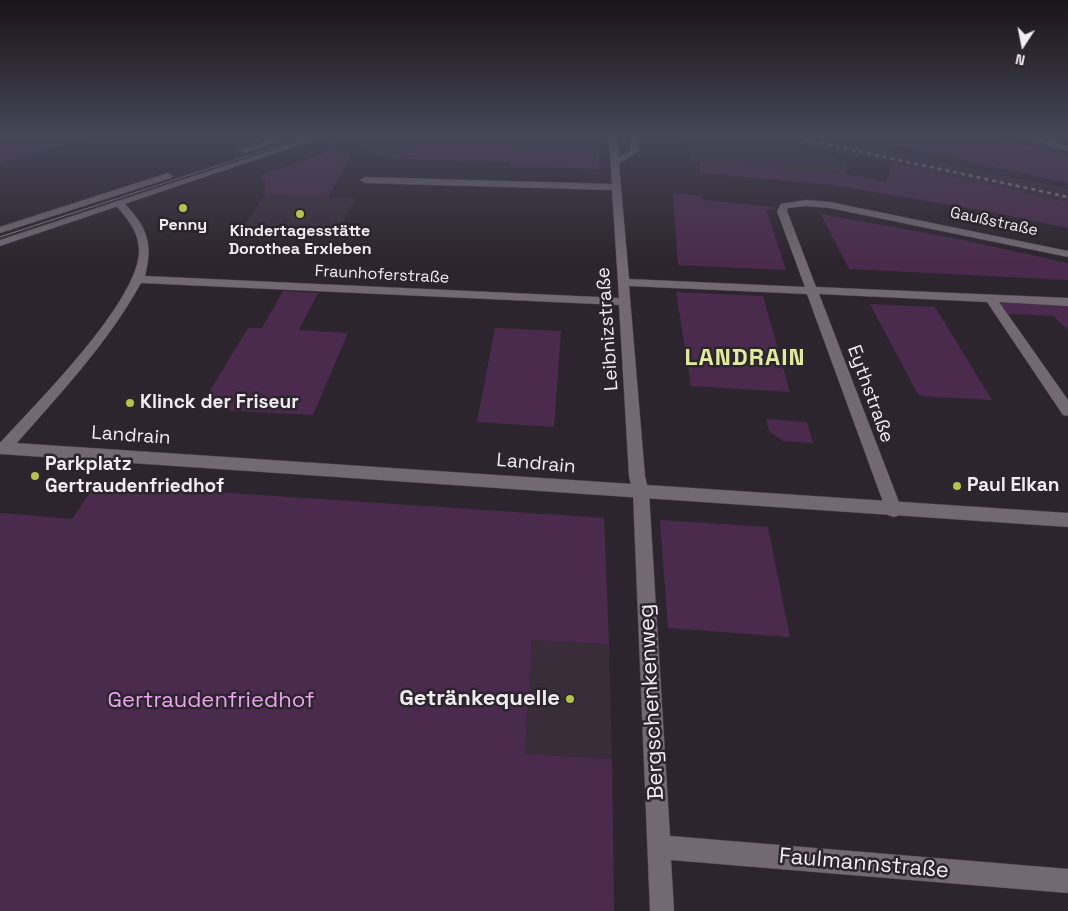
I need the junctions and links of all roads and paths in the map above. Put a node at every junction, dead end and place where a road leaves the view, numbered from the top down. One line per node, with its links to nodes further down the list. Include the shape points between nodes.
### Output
1 (159, 179): 8 (street)
2 (193, 179): 7 (street)
3 (617, 179): 5 (street, Leibnizstraße)
4 (366, 180): 5 (street)
5 (617, 188): 12 (street, Leibnizstraße)
6 (794, 202): 10 (street, Gaußstraße, via 958,230); 13 (street, Eythstraße, via 784,206 782,211)
7 (119, 203): 9 (street); 11 (street, via 136,221 143,235 144,260)
8 (0, 230)
9 (0, 243)
10 (1068, 254)
11 (138, 280): 15 (street, Fraunhoferstraße); 18 (street, via 100,336)
12 (624, 282): 13 (street); 15 (street, Leibnizstraße)
13 (812, 291): 14 (street); 20 (street, Eythstraße)
14 (991, 299): 16 (street); 17 (street)
15 (625, 302): 19 (street, Leibnizstraße, via 637,476)
16 (1068, 302)
17 (1068, 412)
18 (2, 448): 19 (street, Landrain, via 353,469)
19 (641, 493): 20 (street, Landrain); 22 (street, Bergschenkenweg)
20 (894, 510): 21 (street, Landrain)
21 (1068, 520)
22 (660, 847): 23 (street, Faulmannstraße); 24 (street, Bergschenkenweg)
23 (1068, 881)
24 (662, 911)

